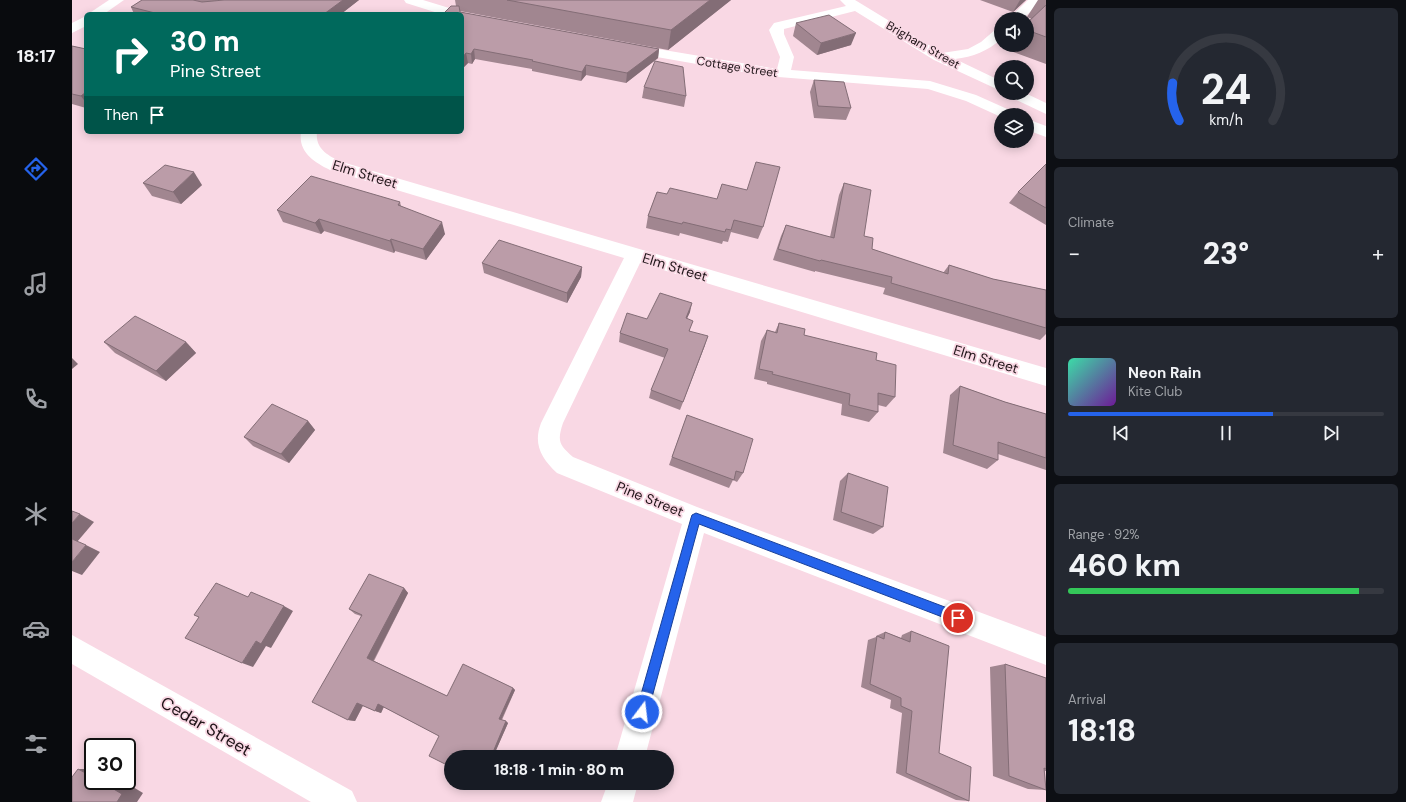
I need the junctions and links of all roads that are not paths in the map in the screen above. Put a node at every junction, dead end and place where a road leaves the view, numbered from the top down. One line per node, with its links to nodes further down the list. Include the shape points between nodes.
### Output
1 (118, 0): 5 (street)
2 (410, 0): 6 (street)
3 (1036, 0): 7 (street)
4 (852, 3): 12 (street, Brigham Street); 13 (street, via 779,26 777,34 787,57)
5 (98, 12)
6 (436, 12)
7 (1023, 12)
8 (84, 21): 9 (street)
9 (72, 29)
10 (994, 39): 12 (street, via 976,51)
11 (616, 45): 13 (street, Cottage Street)
12 (939, 57): 14 (street, Brigham Street)
13 (783, 74): 16 (street, Cottage Street, via 930,85)
14 (994, 84)
15 (1027, 100): 17 (street)
16 (994, 108)
17 (1046, 109)
18 (1034, 127): 19 (street)
19 (1046, 132)
20 (309, 140): 21 (street, Elm Street, via 319,158 336,166)
21 (635, 255): 22 (street, Elm Street); 23 (street, Pine Street, via 552,423 548,434 548,446 555,457 565,465)
22 (1046, 377)
23 (696, 518): 25 (street, Pine Street); 26 (street)
24 (72, 649): 28 (street, Cedar Street)
25 (1046, 651)
26 (632, 750)
27 (621, 790): 29 (street)
28 (340, 802)
29 (617, 802)

